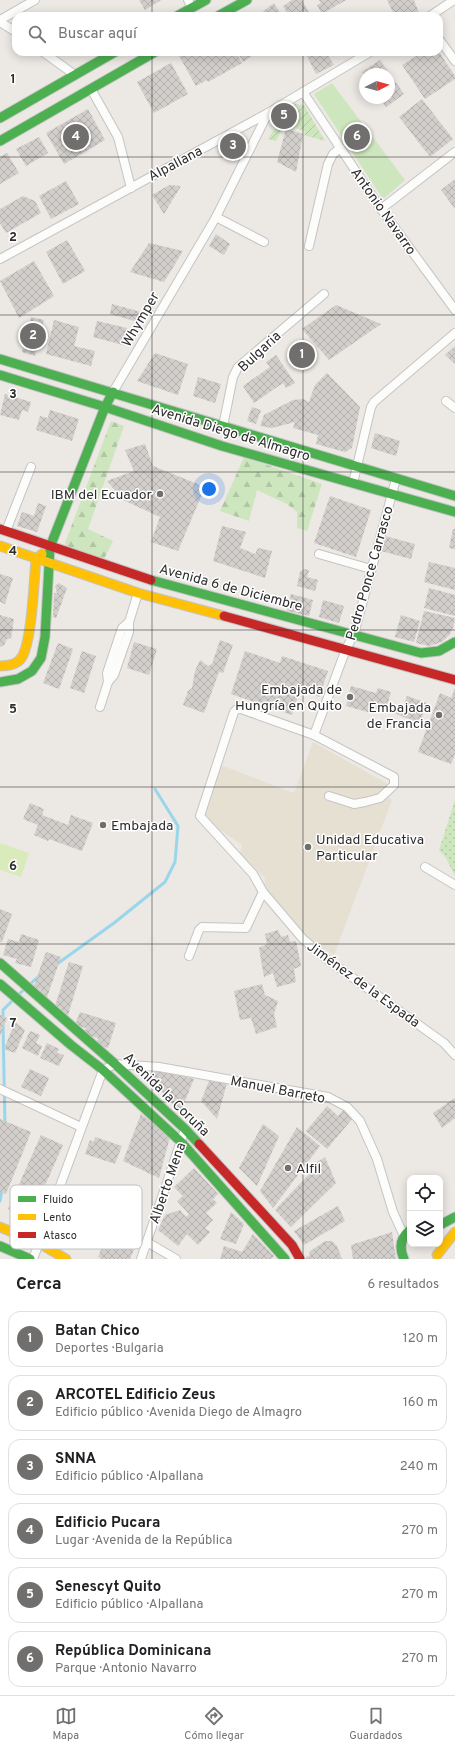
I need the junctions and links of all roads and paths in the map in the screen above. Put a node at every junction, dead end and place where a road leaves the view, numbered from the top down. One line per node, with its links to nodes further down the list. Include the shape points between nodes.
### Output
1 (35, 0): 6 (street)
2 (206, 0): 5 (main road)
3 (247, 0): 8 (main road)
4 (454, 0): 9 (street)
5 (190, 4): 7 (main road)
6 (15, 12)
7 (181, 12)
8 (225, 12)
9 (436, 12)
10 (12, 14): 11 (street)
11 (0, 21): 12 (street)
12 (12, 29)
13 (443, 45): 18 (street)
14 (48, 56): 19 (street)
15 (107, 56): 19 (main road)
16 (148, 56): 20 (main road)
17 (363, 56): 21 (street, Alpallana)
18 (455, 61)
19 (74, 75): 23 (main road)
20 (91, 89): 24 (main road); 27 (street, via 118,138)
21 (303, 92): 22 (street, Alpallana); 25 (street, Antonio Navarro)
22 (268, 113): 27 (street, Alpallana); 29 (street, Whymper)
23 (0, 118)
24 (0, 141)
25 (340, 148): 28 (street, Antonio Navarro); 31 (street, via 328,164)
26 (455, 152): 28 (street)
27 (130, 188): 32 (street, Alpallana)
28 (380, 209): 34 (street, Antonio Navarro)
29 (216, 217): 30 (street); 38 (street, Whymper)
30 (264, 242)
31 (309, 246)
32 (0, 259)
33 (324, 294): 42 (street, Bulgaria, via 238,367 233,378)
34 (455, 310)
35 (455, 333): 43 (street, via 374,402)
36 (0, 359): 38 (main road, Avenida Diego de Almagro)
37 (0, 375): 40 (main road, Avenida Diego de Almagro)
38 (113, 392): 40 (main road, Whymper); 42 (main road, Avenida Diego de Almagro)
39 (446, 401): 41 (street)
40 (106, 407): 46 (main road, Avenida Diego de Almagro, via 222,446); 52 (main road, Whymper)
41 (455, 408)
42 (223, 426): 43 (main road, Avenida Diego de Almagro)
43 (357, 466): 45 (main road, Avenida Diego de Almagro); 46 (street)
44 (31, 467): 50 (street)
45 (396, 479): 47 (street, Pedro Ponce Carrasco); 48 (main road, Avenida Diego de Almagro)
46 (353, 483): 47 (main road, Avenida Diego de Almagro)
47 (392, 494): 49 (main road, Avenida Diego de Almagro); 56 (street, Pedro Ponce Carrasco)
48 (455, 496)
49 (455, 512)
50 (3, 530): 52 (main road, Avenida 6 de Diciembre)
51 (0, 546): 54 (main road)
52 (50, 547): 54 (main road, Whymper); 55 (main road, Whymper); 58 (main road, Avenida 6 de Diciembre, via 142,578)
53 (319, 554): 56 (street)
54 (36, 559): 55 (main road); 61 (main road, via 27,637 22,657 10,666)
55 (49, 564): 57 (main road); 63 (main road, Whymper, via 45,637 41,658 32,671 18,678)
56 (371, 569): 58 (street, Pedro Ponce Carrasco)
57 (138, 593): 60 (main road); 64 (street, via 129,622 129,632)
58 (354, 634): 59 (main road, Avenida 6 de Diciembre, via 432,654); 60 (street, Pedro Ponce Carrasco)
59 (455, 642)
60 (346, 649): 62 (main road); 65 (street, Pedro Ponce Carrasco)
61 (0, 666)
62 (455, 680)
63 (0, 682)
64 (100, 707)
65 (314, 735): 66 (street, via 394,777 394,785 380,798 354,804); 69 (street, Jiménez de la Espada, via 237,709 200,816 253,874)
66 (329, 796)
67 (425, 867): 68 (street)
68 (455, 884)
69 (263, 892): 70 (street, via 246,928 202,927); 73 (street, Jiménez de la Espada, via 303,939 328,960 440,1040)
70 (189, 956)
71 (0, 963): 74 (main road, Avenida la Coruña)
72 (0, 984): 75 (main road, Avenida la Coruña)
73 (455, 1055)
74 (115, 1064): 75 (street); 78 (main road, Avenida la Coruña); 86 (street, Manuel Barreto, via 159,1067 328,1098 347,1107 360,1121 377,1159 393,1212)
75 (103, 1070): 77 (street); 79 (main road, Avenida la Coruña)
76 (0, 1089): 77 (street)
77 (81, 1127): 80 (street)
78 (185, 1129): 79 (street, Alberto Mena); 99 (main road, Avenida la Coruña, via 292,1245)
79 (181, 1142): 87 (street, Alberto Mena); 98 (main road, Avenida la Coruña)
80 (60, 1185)
81 (455, 1217): 82 (main road)
82 (443, 1224)
83 (0, 1227): 84 (main road)
84 (10, 1231)
85 (455, 1232): 92 (main road)
86 (407, 1233): 100 (main road, via 400,1247)
87 (147, 1242): 96 (street, Alberto Mena); 97 (street)
88 (0, 1246): 93 (main road)
89 (438, 1247): 92 (main road)
90 (37, 1249): 94 (street)
91 (49, 1249): 95 (main road)
92 (436, 1257)
93 (30, 1259)
94 (33, 1259)
95 (66, 1259)
96 (141, 1259)
97 (176, 1259)
98 (285, 1259)
99 (300, 1259)
100 (404, 1259)

